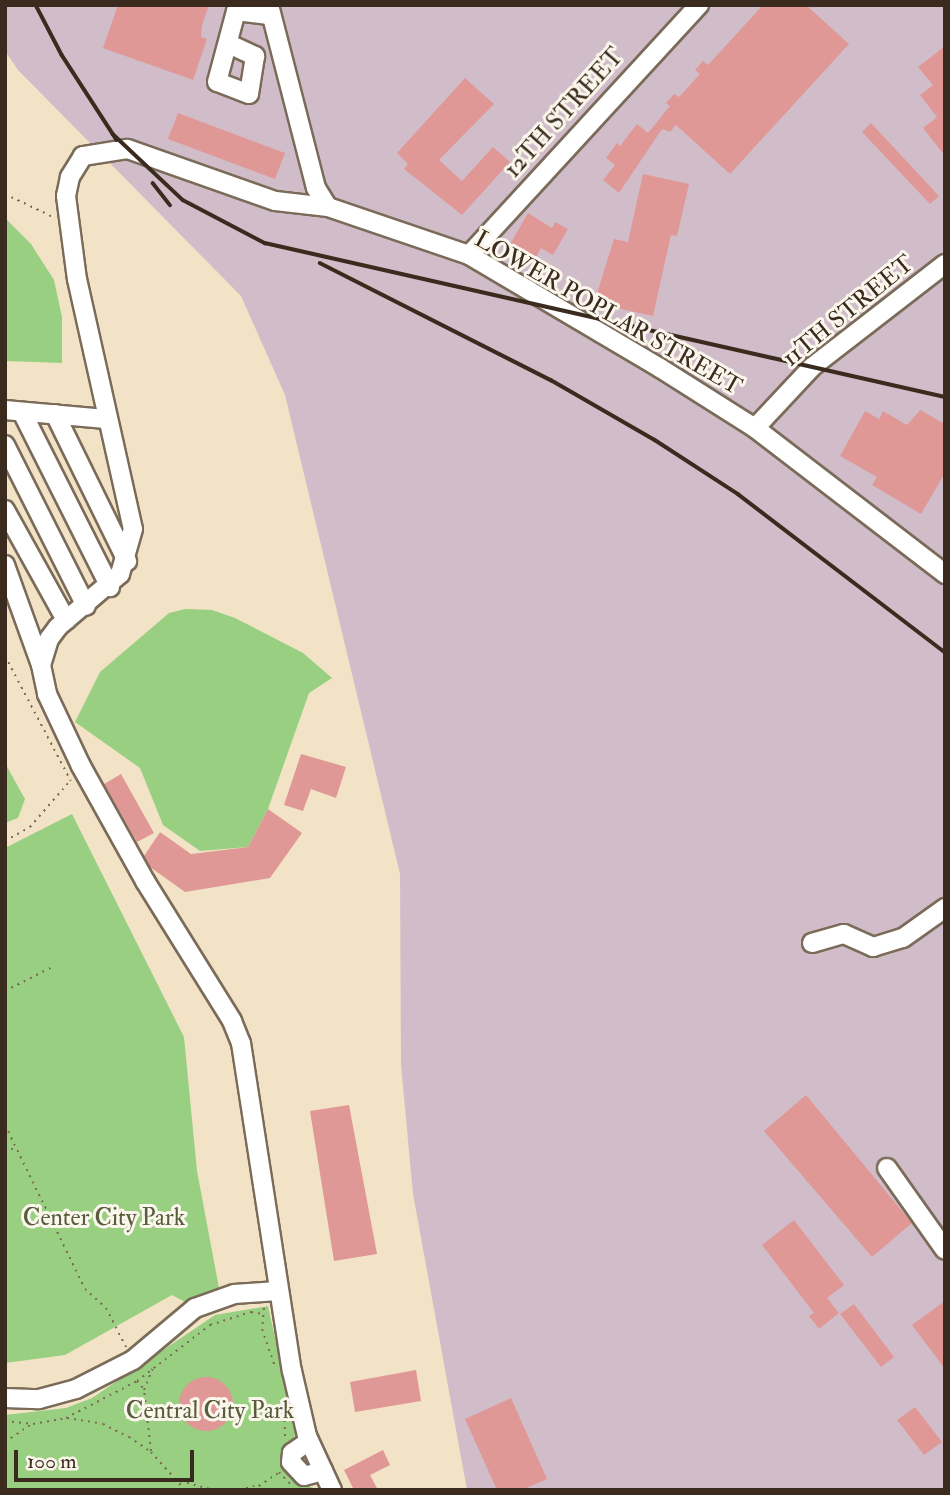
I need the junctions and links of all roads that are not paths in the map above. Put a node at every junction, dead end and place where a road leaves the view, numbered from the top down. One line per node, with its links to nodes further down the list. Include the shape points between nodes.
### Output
1 (699, 5): 6 (street, 12TH STREET)
2 (236, 8): 3 (street); 4 (street)
3 (270, 10): 5 (street, via 316,188)
4 (229, 44)
5 (328, 207): 6 (street, LOWER POPLAR STREET); 10 (street, LOWER POPLAR STREET, via 275,201 143,153 113,149 83,156 70,177 68,224)
6 (468, 256): 11 (street, LOWER POPLAR STREET)
7 (945, 264): 11 (street, 11TH STREET, via 811,367)
8 (14, 411): 9 (street); 17 (street)
9 (55, 414): 10 (street); 14 (street)
10 (106, 419): 14 (street, LOWER POPLAR STREET, via 131,508 133,529)
11 (755, 429): 16 (street, LOWER POPLAR STREET)
12 (5, 445): 18 (street)
13 (5, 510): 19 (street)
14 (127, 561): 17 (street)
15 (5, 565): 20 (street)
16 (945, 574)
17 (110, 587): 18 (street)
18 (86, 606): 19 (street)
19 (66, 620): 20 (street, via 49,639)
20 (41, 665): 25 (street, via 76,773 232,1021 246,1067)
21 (945, 908): 22 (street, via 903,938 873,947 844,934)
22 (812, 943)
23 (887, 1168): 24 (street)
24 (945, 1250)
25 (272, 1291): 26 (street, via 234,1294 195,1308 139,1367 51,1397); 27 (street)
26 (5, 1398)
27 (309, 1441): 28 (street); 28 (street, via 292,1453 291,1462 304,1476)
28 (323, 1472): 29 (street)
29 (332, 1490)

